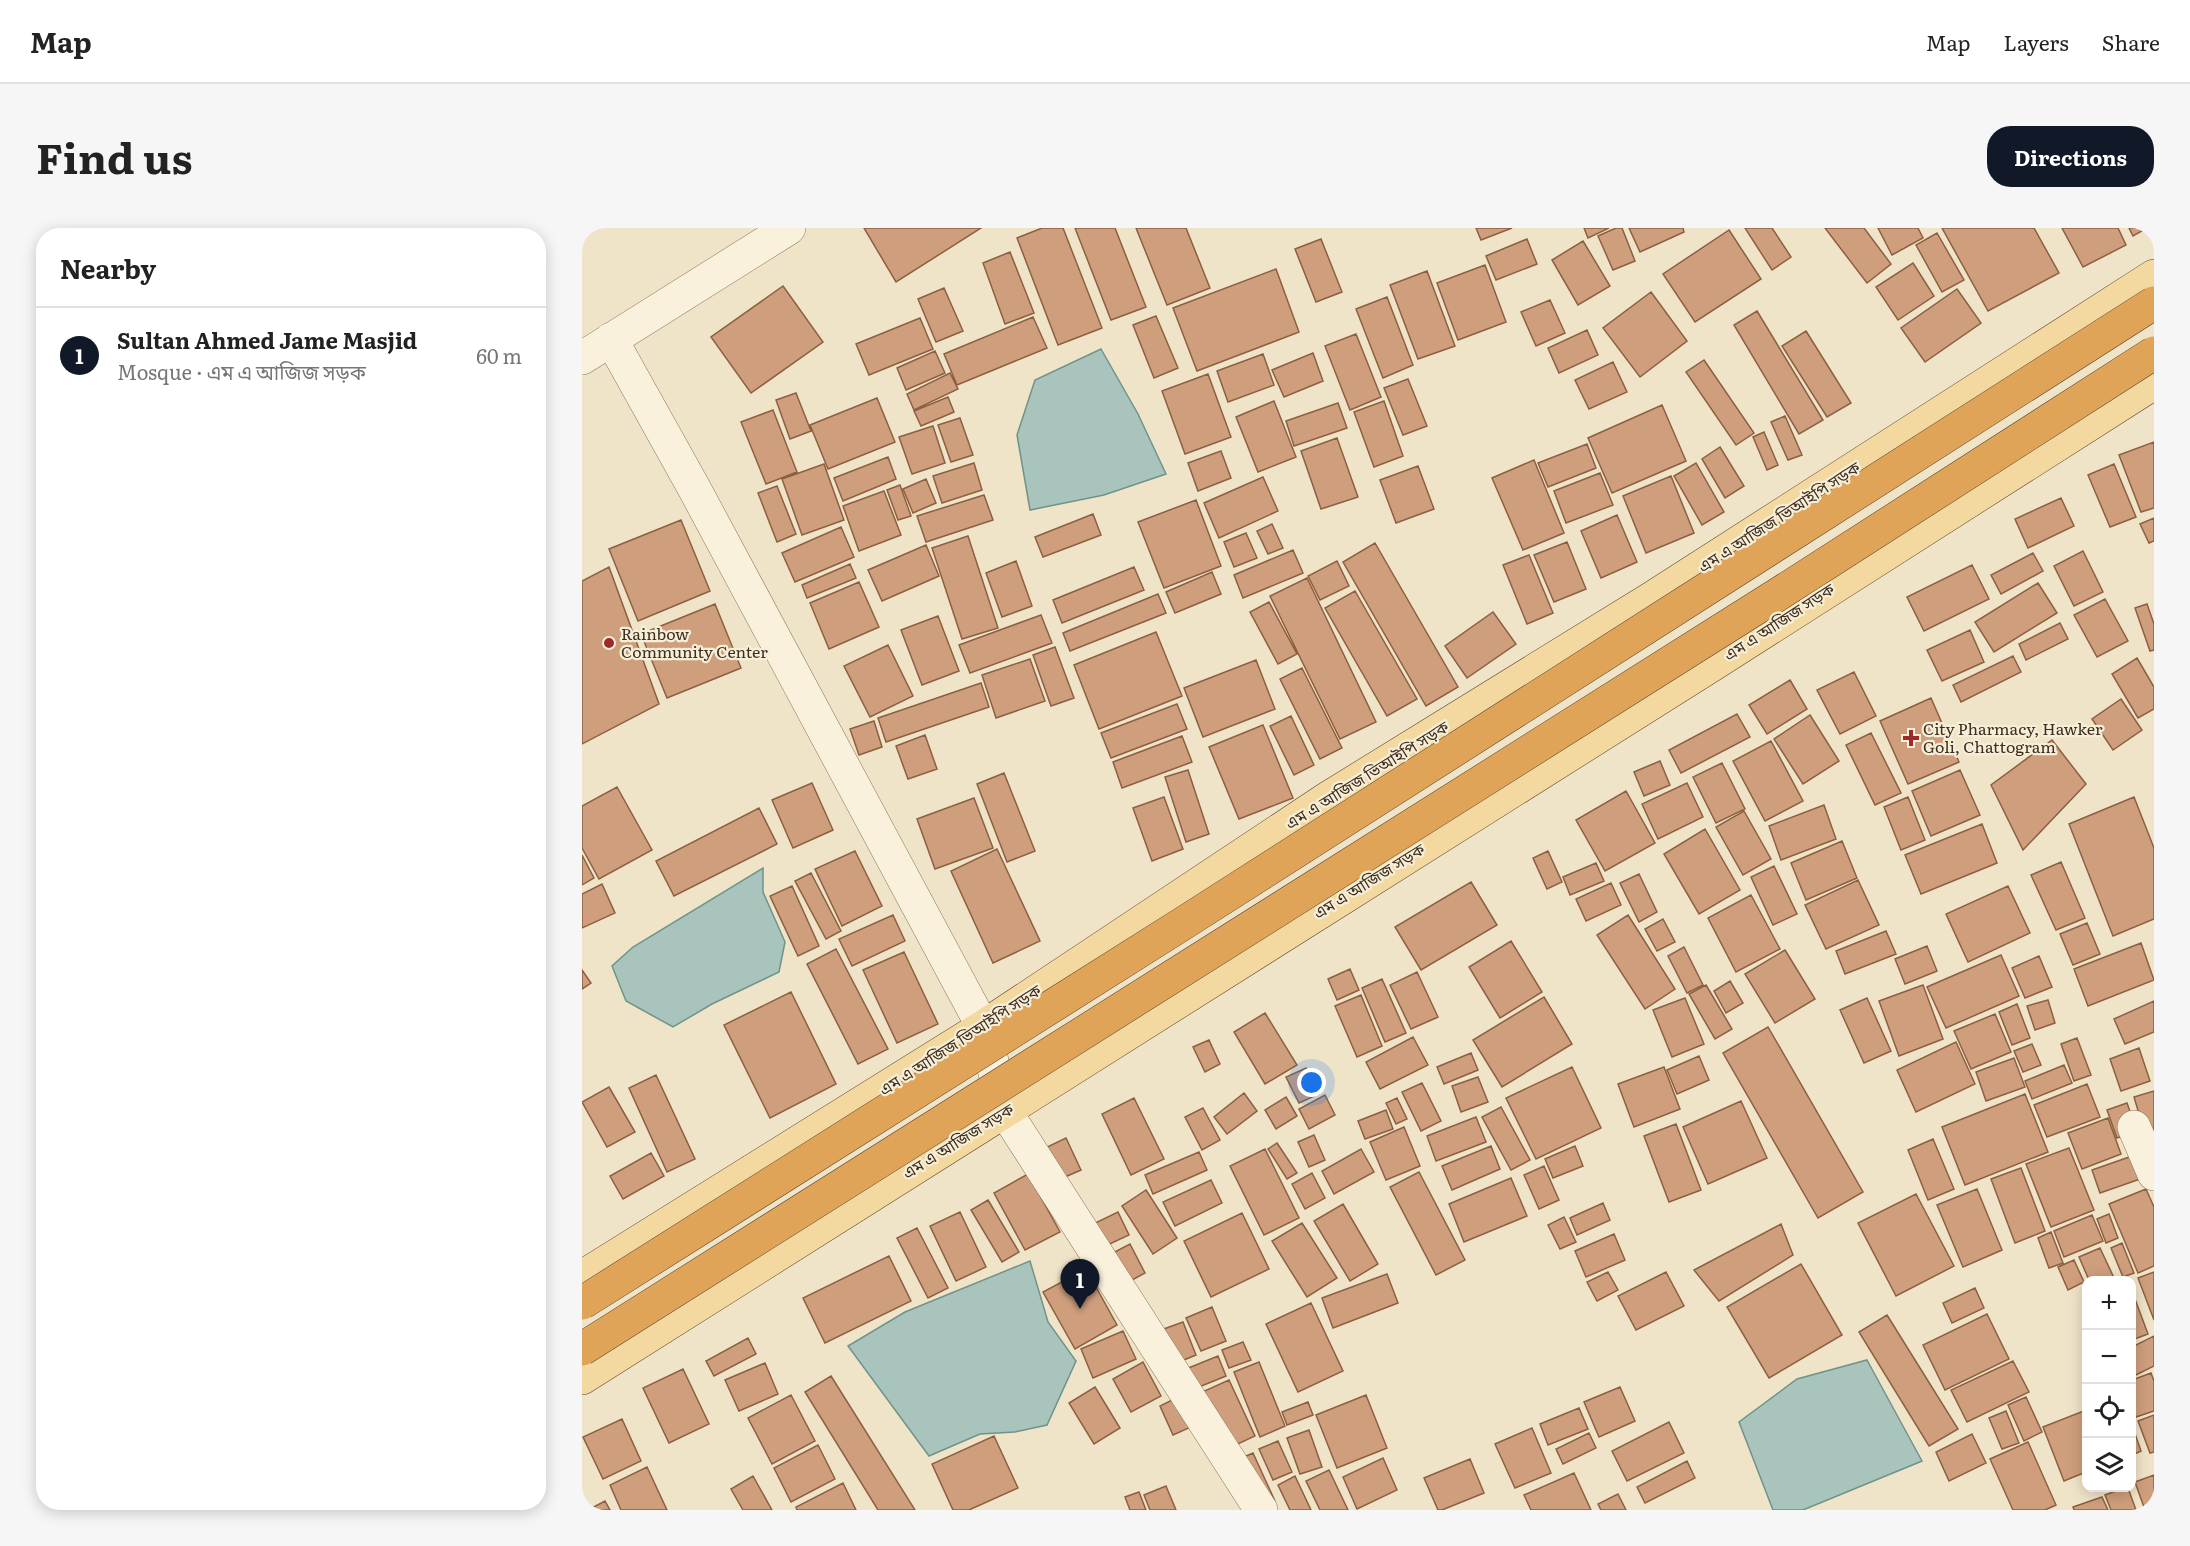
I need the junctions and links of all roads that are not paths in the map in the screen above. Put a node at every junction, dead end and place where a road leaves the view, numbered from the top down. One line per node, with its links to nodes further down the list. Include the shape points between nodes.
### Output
1 (789, 228): 4 (street)
2 (2154, 276): 8 (main road, এম এ আজিজ ভিআইপি সড়ক, via 1652,598 1328,798)
3 (2154, 303): 13 (highway, bridge)
4 (611, 339): 6 (street); 8 (street)
5 (2154, 353): 14 (highway, bridge)
6 (582, 358)
7 (2154, 383): 9 (main road, এম এ আজিজ সড়ক)
8 (983, 1027): 9 (street); 12 (main road, এম এ আজিজ ভিআইপি সড়ক)
9 (1005, 1111): 15 (main road, এম এ আজিজ সড়ক); 16 (street)
10 (2134, 1127): 11 (street)
11 (2154, 1174)
12 (582, 1277)
13 (582, 1303)
14 (582, 1348)
15 (582, 1378)
16 (1261, 1510)

